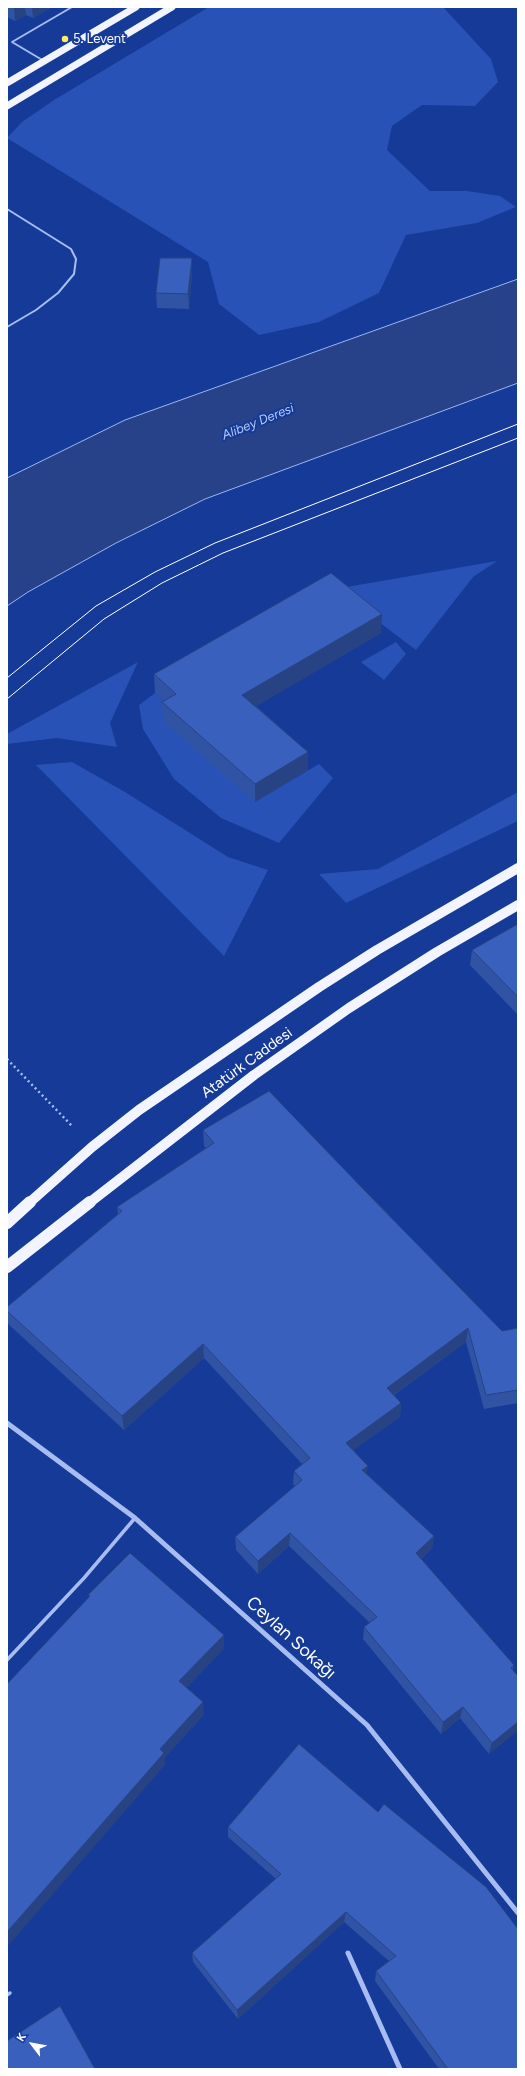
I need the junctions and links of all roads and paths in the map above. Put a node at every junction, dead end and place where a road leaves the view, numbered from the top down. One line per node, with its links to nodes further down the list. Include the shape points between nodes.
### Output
1 (72, 7): 4 (lane, via 12,42)
2 (136, 7): 4 (main road)
3 (172, 7): 6 (main road)
4 (45, 61): 5 (main road)
5 (7, 83)
6 (7, 106)
7 (7, 209): 8 (lane, via 71,249 76,259 74,274 58,293)
8 (7, 327)
9 (518, 868): 12 (main road, Atatürk Caddesi, via 319,987 139,1110)
10 (518, 905): 14 (main road, Atatürk Caddesi, via 437,952 356,1004 261,1070)
11 (7, 1059): 12 (path)
12 (92, 1147): 13 (main road, Atatürk Caddesi)
13 (7, 1223)
14 (7, 1267)
15 (7, 1423): 16 (street, Ceylan Sokağı)
16 (135, 1518): 17 (lane, via 84,1578); 18 (street, Ceylan Sokağı, via 367,1725)
17 (7, 1660)
18 (518, 1913)
19 (348, 1953): 20 (street)
20 (400, 2069)

